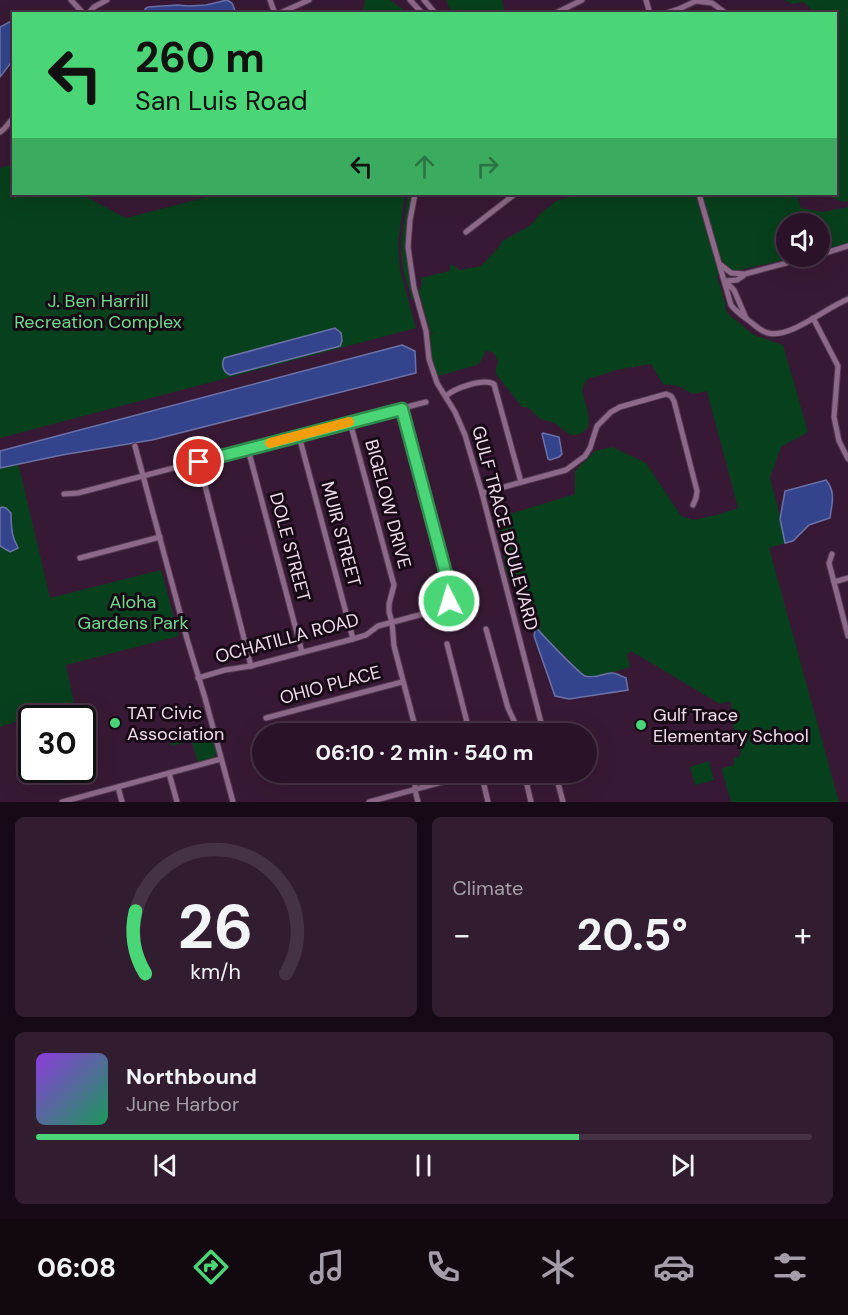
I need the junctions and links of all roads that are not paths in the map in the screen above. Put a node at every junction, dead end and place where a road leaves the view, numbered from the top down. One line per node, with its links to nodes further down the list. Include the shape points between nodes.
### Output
1 (71, 0): 7 (street)
2 (107, 0): 8 (street)
3 (309, 0): 9 (street)
4 (410, 0): 10 (street)
5 (424, 0): 11 (street)
6 (582, 0): 12 (street)
7 (84, 12)
8 (88, 12)
9 (281, 12)
10 (421, 12)
11 (434, 12)
12 (558, 12)
13 (668, 12): 14 (street, via 696,2 712,3)
14 (724, 12)
15 (12, 119): 16 (street)
16 (0, 132)
17 (415, 195): 32 (street, GULF TRACE BOULEVARD, via 408,247 414,288 432,372)
18 (514, 195): 20 (street)
19 (699, 195): 23 (street)
20 (466, 232)
21 (848, 246): 22 (street)
22 (830, 252)
23 (718, 258): 25 (street, via 728,271); 27 (street)
24 (776, 266): 25 (street)
25 (745, 274): 26 (street)
26 (737, 280): 27 (street); 28 (street)
27 (725, 281): 28 (street); 30 (street, via 731,304)
28 (734, 290): 30 (street)
29 (848, 299): 31 (street)
30 (747, 318): 31 (street, via 764,332 779,334)
31 (813, 318): 39 (street, via 838,366 834,417)
32 (446, 396): 42 (street, via 486,381 494,384); 43 (street, GULF TRACE BOULEVARD, via 465,435)
33 (426, 402): 34 (street)
34 (402, 409): 35 (street); 51 (street, OCHATILLA ROAD, via 450,589 449,601 442,609)
35 (350, 422): 36 (street); 51 (street, BIGELOW DRIVE, via 394,585 389,604)
36 (299, 436): 38 (street); 54 (street, MUIR STREET)
37 (135, 446): 41 (street)
38 (248, 449): 40 (street); 56 (street, DOLE STREET)
39 (848, 459)
40 (199, 462): 41 (street); 57 (street)
41 (144, 476): 44 (street); 46 (street)
42 (521, 482): 43 (street); 45 (street, via 566,470 585,456 597,426 611,412 666,394 674,401 697,491)
43 (482, 493): 64 (street, GULF TRACE BOULEVARD)
44 (64, 494)
45 (693, 505)
46 (159, 537): 48 (street); 58 (street)
47 (832, 554): 50 (street, via 829,563)
48 (80, 558)
49 (848, 578): 50 (street)
50 (834, 582): 53 (street)
51 (392, 622): 54 (street, OCHATILLA ROAD); 59 (street, BIGELOW DRIVE)
52 (486, 629): 63 (street)
53 (848, 636)
54 (353, 639): 56 (street, OCHATILLA ROAD)
55 (447, 645): 62 (street)
56 (302, 652): 57 (street, OCHATILLA ROAD)
57 (251, 666): 58 (street, OCHATILLA ROAD)
58 (198, 678): 65 (street)
59 (402, 682): 60 (street, OHIO PLACE); 61 (street, BIGELOW DRIVE)
60 (266, 718)
61 (413, 723)
62 (468, 723)
63 (515, 723)
64 (541, 723)
65 (222, 759): 66 (street); 77 (street)
66 (169, 773): 72 (street); 76 (street)
67 (415, 783): 73 (street)
68 (440, 783): 73 (street)
69 (483, 783): 80 (street)
70 (527, 783): 81 (street)
71 (558, 783): 82 (street)
72 (118, 787): 74 (street); 75 (street)
73 (415, 790): 78 (street); 79 (street)
74 (66, 802)
75 (122, 802)
76 (177, 802)
77 (233, 802)
78 (369, 802)
79 (418, 802)
80 (488, 802)
81 (531, 802)
82 (563, 802)

